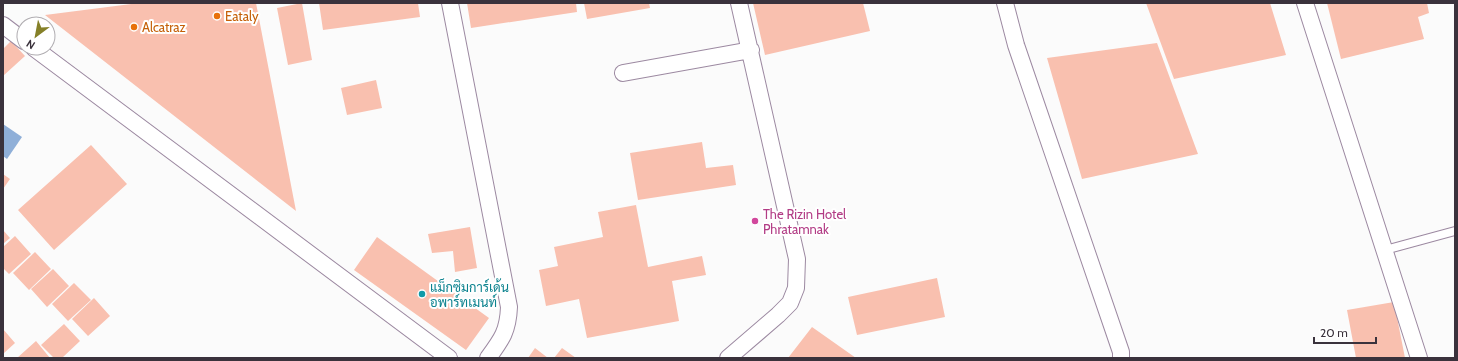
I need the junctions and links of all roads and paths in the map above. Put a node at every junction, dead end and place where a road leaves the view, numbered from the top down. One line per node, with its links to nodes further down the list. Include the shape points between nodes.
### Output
1 (450, 3): 13 (street, via 509,307 509,321 502,339)
2 (739, 3): 7 (street)
3 (1005, 3): 15 (street, via 1016,45)
4 (1305, 3): 11 (street)
5 (3, 25): 6 (street)
6 (16, 35)
7 (751, 50): 9 (street); 14 (street, via 797,259 796,288 790,303)
8 (45, 56): 12 (street)
9 (623, 73)
10 (1455, 231): 11 (lane)
11 (1384, 250): 16 (street)
12 (449, 358)
13 (488, 358)
14 (728, 358)
15 (1121, 358)
16 (1419, 358)

